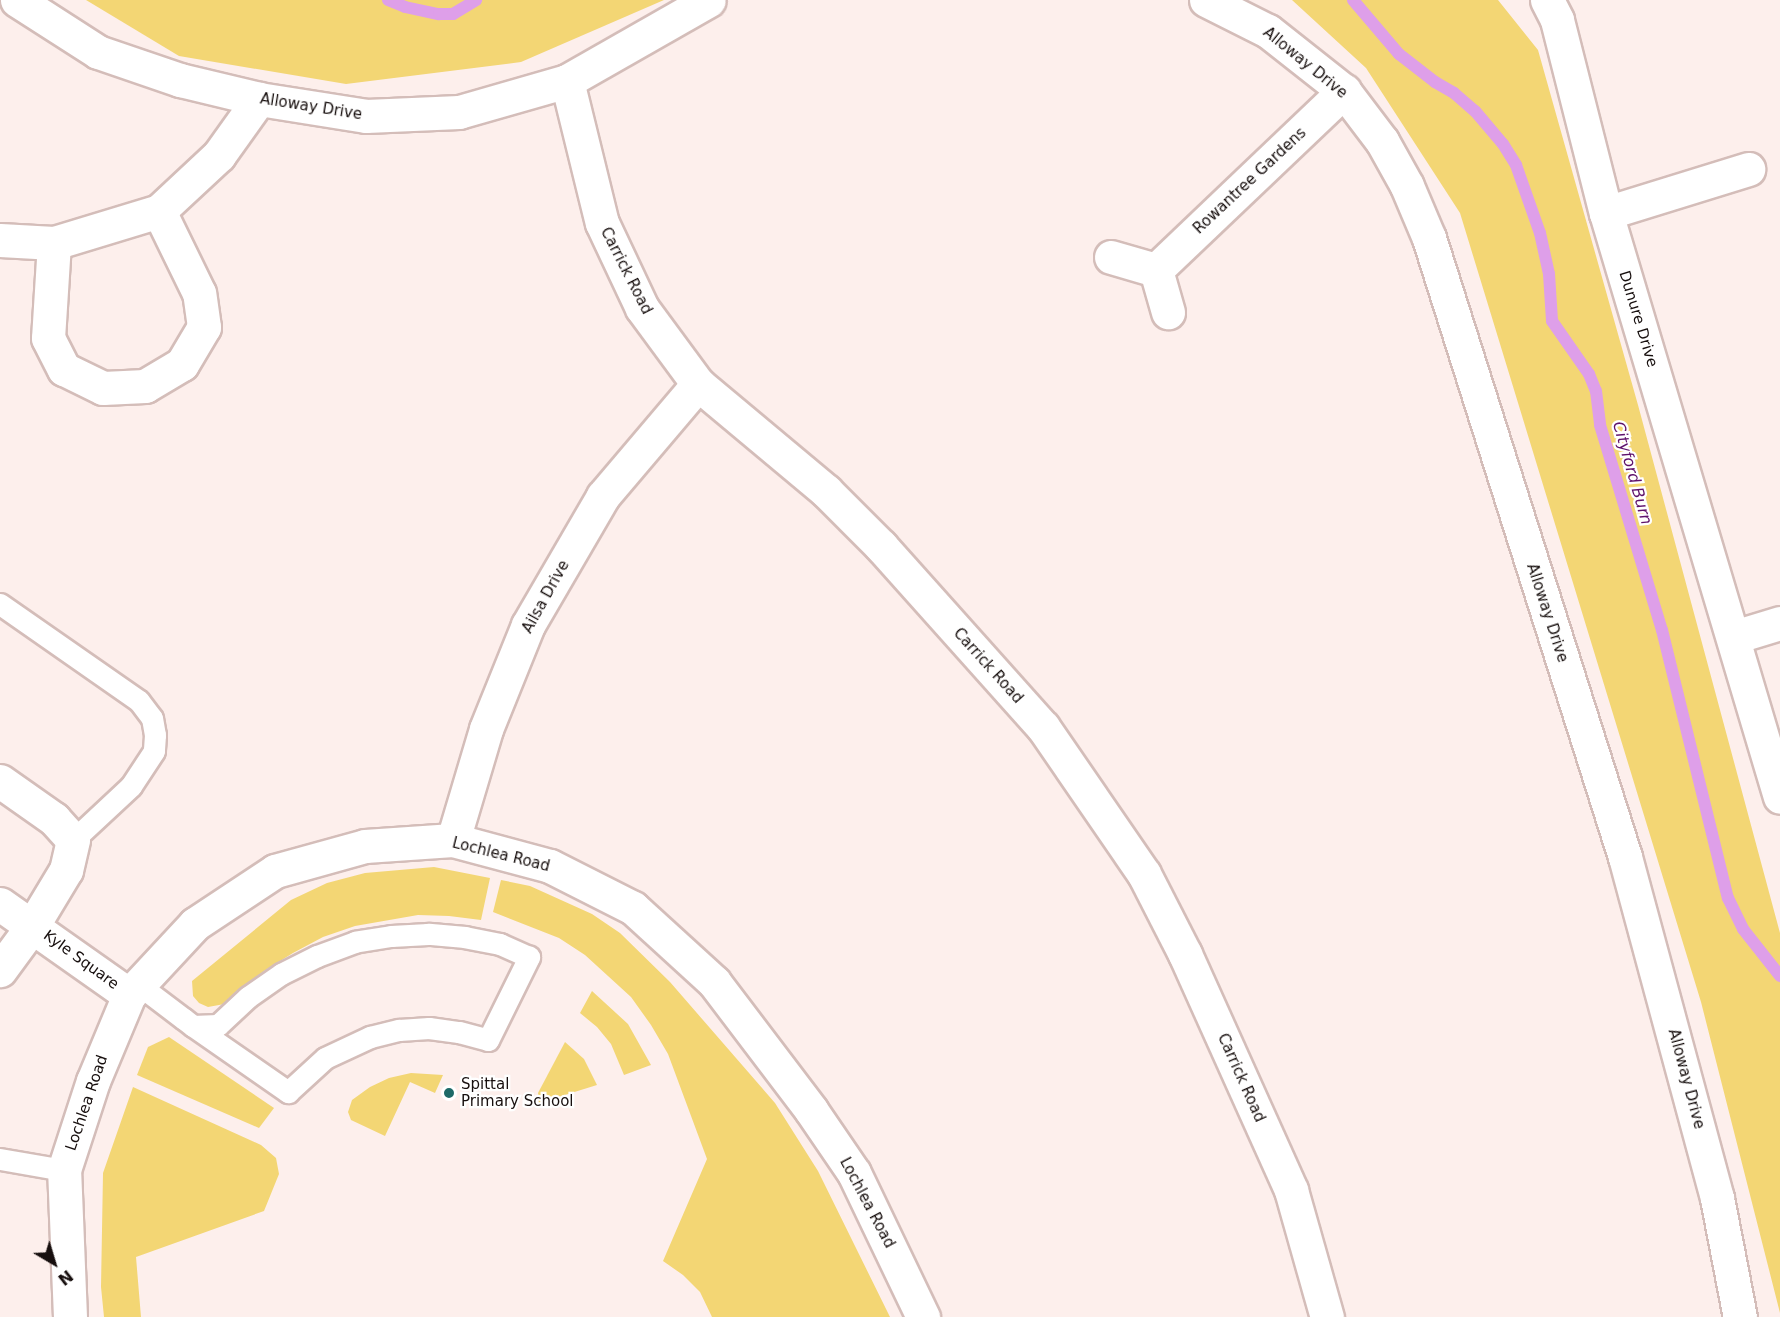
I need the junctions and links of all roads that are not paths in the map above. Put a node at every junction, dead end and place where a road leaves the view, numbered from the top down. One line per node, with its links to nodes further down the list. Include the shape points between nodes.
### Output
1 (17, 0): 7 (street, Alloway Drive, via 98,52 180,80)
2 (709, 0): 5 (street, Alloway Drive)
3 (1206, 0): 6 (street, Alloway Drive, via 1268,31)
4 (1547, 0): 10 (street, Dunure Drive, via 1557,20)
5 (567, 81): 7 (street, Alloway Drive, via 459,112 366,116); 16 (street, Carrick Road, via 602,223 642,308)
6 (1344, 92): 14 (street, Rowantree Gardens); 34 (street, Alloway Drive, via 1382,141 1429,237 1625,857 1714,1188)
7 (259, 99): 9 (street, via 219,155)
8 (1748, 169): 10 (street)
9 (159, 212): 12 (street); 12 (street, via 199,293 204,327 182,364 146,386 103,388 64,369 48,338)
10 (1606, 213): 19 (street, Dunure Drive)
11 (0, 240): 12 (street)
12 (54, 243)
13 (1111, 257): 14 (street)
14 (1156, 270): 15 (street)
15 (1168, 312)
16 (698, 384): 23 (street, Ailsa Drive, via 603,496 528,625 486,729); 33 (street, Carrick Road, via 826,491 881,546 1043,727 1144,874 1185,954 1291,1190)
17 (0, 604): 22 (lane, via 139,701 152,718 154,751 131,786)
18 (1780, 623): 19 (street)
19 (1734, 637): 21 (street, Dunure Drive)
20 (0, 781): 22 (street, via 54,819)
21 (1780, 797)
22 (73, 840): 25 (street, Kyle Square, via 66,870)
23 (453, 840): 27 (street, Lochlea Road, via 365,846 275,871 195,924); 32 (street, Lochlea Road, via 550,866 633,908 714,982 854,1173)
24 (0, 904): 25 (street, Kyle Square)
25 (33, 925): 26 (street, Kyle Square); 27 (street, Kyle Square)
26 (0, 970)
27 (134, 990): 28 (lane); 30 (street, Lochlea Road, via 93,1082)
28 (193, 1026): 28 (lane, via 218,1025 281,974 356,942 410,935 465,937 500,944 528,957 488,1040 429,1028 370,1037 325,1058 288,1092)
29 (0, 1159): 30 (lane)
30 (64, 1170): 31 (street, Lochlea Road)
31 (70, 1317)
32 (923, 1317)
33 (1327, 1317)
34 (1740, 1317)

